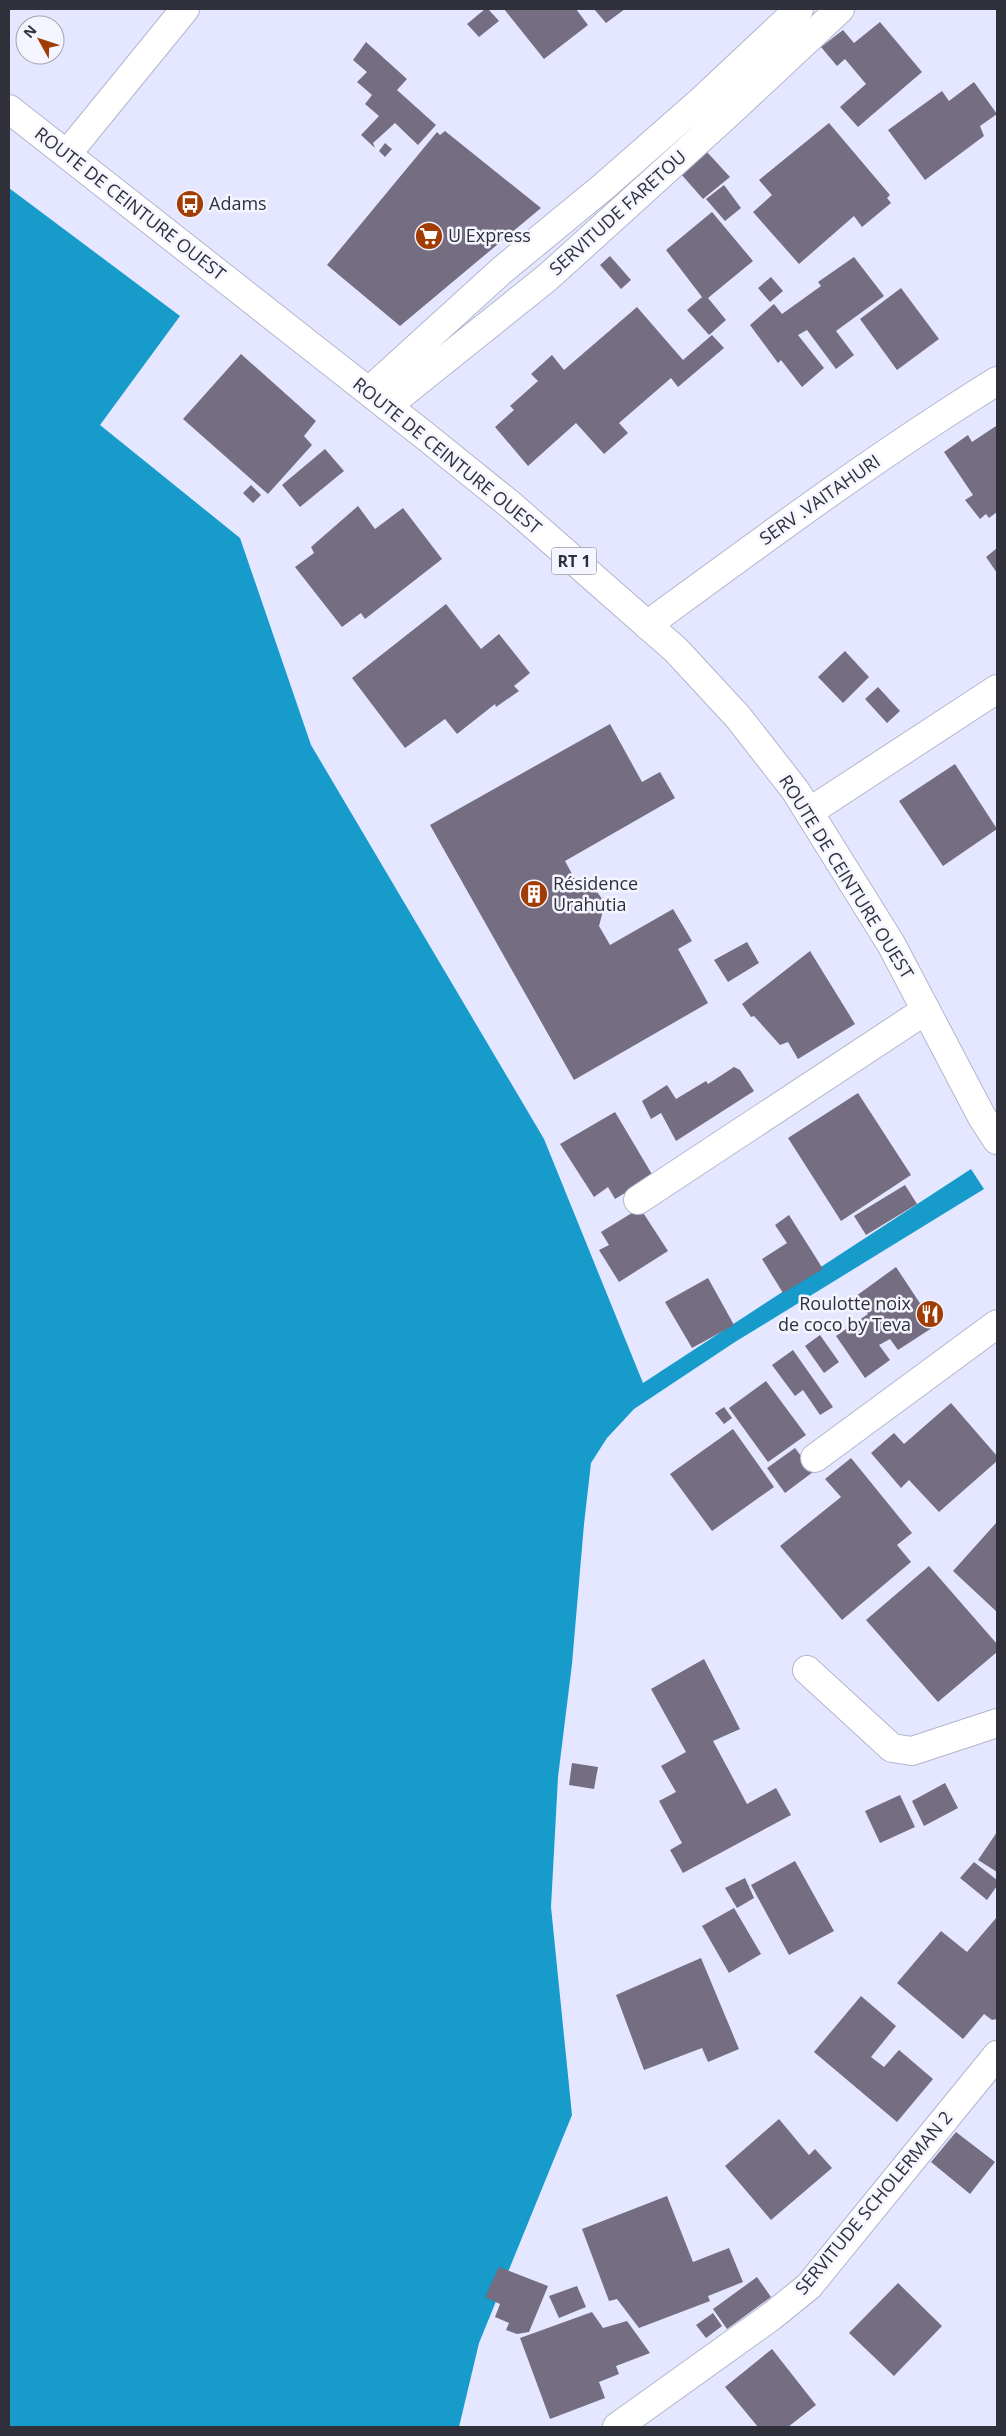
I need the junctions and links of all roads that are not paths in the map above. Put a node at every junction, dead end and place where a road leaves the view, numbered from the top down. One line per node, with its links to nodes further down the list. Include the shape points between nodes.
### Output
1 (185, 9): 5 (street)
2 (799, 9): 7 (street, SERVITUDE FARETOU, via 603,187 501,270)
3 (840, 9): 7 (street, SERVITUDE FARETOU, via 548,277)
4 (9, 109): 5 (street, ROUTE DE CEINTURE OUEST / RT 1)
5 (67, 154): 7 (street, ROUTE DE CEINTURE OUEST / RT 1)
6 (997, 380): 8 (street, SERV .VAITAHURI, via 817,502)
7 (378, 398): 8 (street, ROUTE DE CEINTURE OUEST / RT 1, via 512,506)
8 (647, 625): 10 (street, ROUTE DE CEINTURE OUEST / RT 1, via 676,650 738,717)
9 (997, 689): 10 (street)
10 (809, 812): 11 (street, ROUTE DE CEINTURE OUEST / RT 1, via 890,944)
11 (926, 1010): 12 (street, ROUTE DE CEINTURE OUEST / RT 1); 13 (street)
12 (997, 1140)
13 (638, 1200)
14 (997, 1324): 15 (street)
15 (815, 1458)
16 (807, 1670): 17 (street, via 892,1748 912,1751)
17 (997, 1723)
18 (997, 2055): 19 (street, SERVITUDE SCHOLERMAN 2, via 809,2286)
19 (617, 2427)

